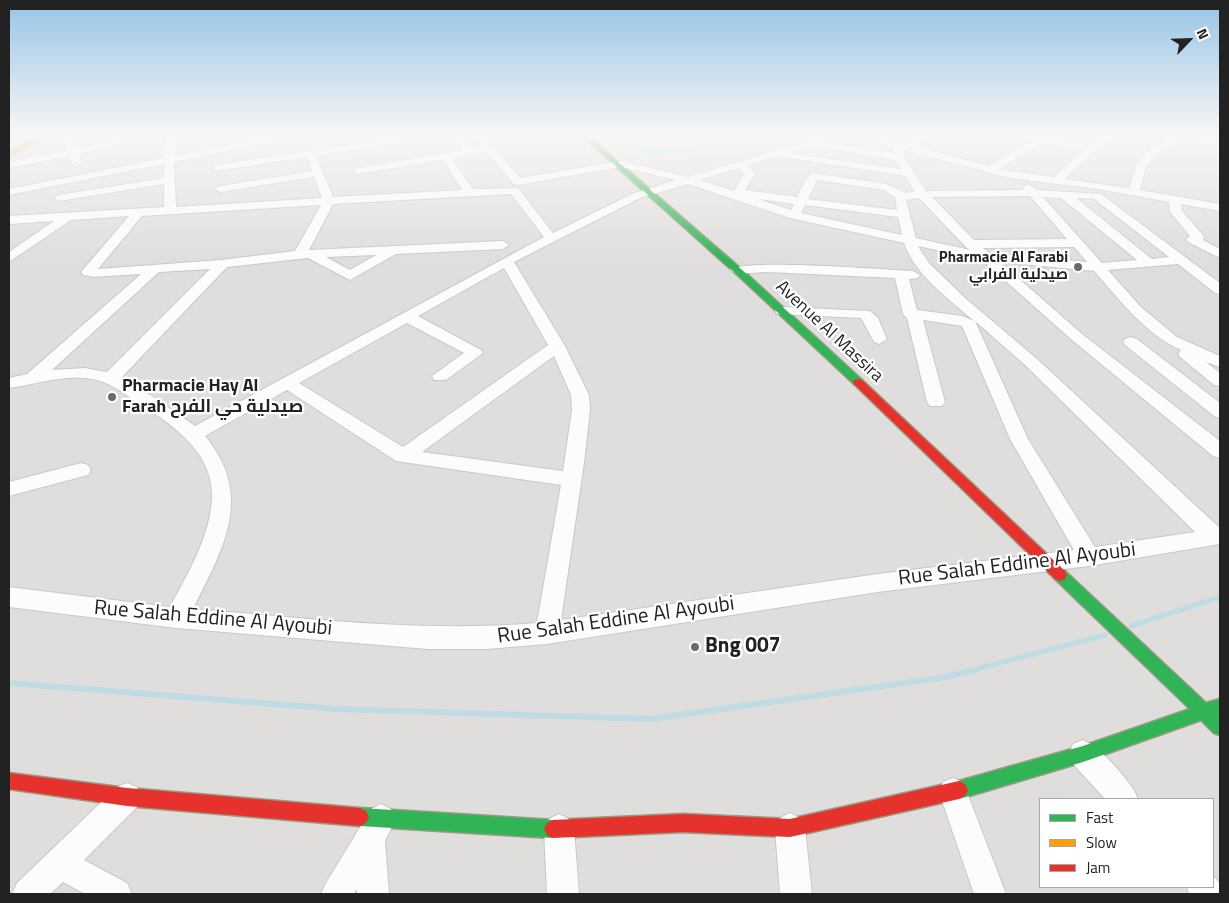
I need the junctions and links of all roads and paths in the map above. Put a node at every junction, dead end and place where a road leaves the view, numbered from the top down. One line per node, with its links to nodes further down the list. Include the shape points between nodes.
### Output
1 (28, 176): 33 (street)
2 (42, 176): 24 (street)
3 (83, 176): 24 (street)
4 (170, 176): 25 (street)
5 (218, 176): 31 (street)
6 (277, 176): 26 (street)
7 (300, 176): 26 (street)
8 (319, 176): 44 (street)
9 (353, 176): 43 (street)
10 (459, 176): 35 (street)
11 (509, 176): 30 (street)
12 (563, 176): 30 (street)
13 (634, 176): 32 (street, Avenue Al Massira)
14 (672, 176): 27 (street)
15 (701, 176): 27 (street)
16 (747, 176): 45 (street, via 738,191)
17 (814, 176): 45 (street)
18 (815, 176): 39 (street, via 886,187)
19 (911, 176): 36 (street)
20 (1015, 176): 23 (street)
21 (1061, 176): 28 (street)
22 (1138, 176): 34 (street)
23 (1019, 177): 28 (street); 37 (street)
24 (62, 180): 41 (street)
25 (170, 180): 41 (street); 48 (street)
26 (278, 180): 31 (street)
27 (688, 180): 32 (street); 51 (street)
28 (1056, 181): 29 (street)
29 (1084, 184): 34 (street); 40 (street)
30 (516, 186): 35 (street); 56 (street)
31 (220, 189): 47 (street)
32 (649, 190): 56 (street); 71 (street, Avenue Al Massira)
33 (9, 192)
34 (1134, 192): 42 (street)
35 (470, 193): 43 (street)
36 (922, 194): 37 (street); 39 (street); 59 (street)
37 (1033, 194): 38 (street); 58 (street)
38 (1063, 194): 40 (street); 68 (street)
39 (902, 196): 50 (street)
40 (1096, 196): 66 (street)
41 (59, 198): 54 (street)
42 (1174, 198): 46 (street); 63 (street, via 1176,212 1198,237 1192,239)
43 (352, 200): 44 (street)
44 (329, 201): 47 (street); 62 (street)
45 (801, 202): 50 (street); 51 (street)
46 (1216, 206): 52 (street)
47 (224, 208): 48 (street)
48 (170, 210): 49 (street)
49 (139, 212): 53 (street); 70 (street, via 88,272)
50 (903, 214): 57 (street)
51 (794, 215): 57 (street)
52 (1220, 215)
53 (70, 216): 54 (street); 65 (street)
54 (53, 217): 55 (street)
55 (9, 220)
56 (551, 238): 61 (street)
57 (910, 241): 64 (street); 73 (street, via 915,255)
58 (1077, 243): 59 (street); 69 (street)
59 (971, 244): 64 (street)
60 (394, 250): 61 (street); 62 (street); 62 (street, via 350,276)
61 (505, 253): 78 (street); 82 (street)
62 (305, 254): 67 (street)
63 (1220, 254)
64 (985, 257): 69 (street); 93 (street, via 1077,337)
65 (9, 258)
66 (1183, 260): 68 (street); 74 (street)
67 (222, 264): 70 (street); 86 (street)
68 (1149, 264): 69 (street)
69 (1099, 266): 80 (street, via 1122,295)
70 (157, 267): 85 (street)
71 (737, 270): 72 (street, via 766,268); 76 (street, Avenue Al Massira)
72 (901, 275): 73 (street); 77 (street, via 909,313)
73 (933, 276): 75 (street)
74 (1220, 290)
75 (959, 300): 79 (street); 98 (street, via 1031,362)
76 (782, 311): 81 (street, via 865,314 871,318); 100 (street, Avenue Al Massira)
77 (914, 316): 79 (street); 90 (street)
78 (408, 317): 84 (street, via 475,353); 89 (street)
79 (962, 320): 99 (street, via 969,324 1019,439)
80 (1168, 338): 83 (street); 87 (street); 91 (street, via 1126,342)
81 (879, 339)
82 (557, 346): 94 (street); 96 (street, via 580,395 581,410)
83 (1220, 362)
84 (440, 376)
85 (33, 378): 86 (street, via 85,373); 88 (street)
86 (109, 380): 92 (street, via 140,396)
87 (1220, 381)
88 (9, 383)
89 (287, 383): 92 (street); 94 (street)
90 (936, 402)
91 (1220, 412)
92 (193, 435): 102 (street, via 211,459 220,480 221,507 213,547)
93 (1220, 451)
94 (403, 456): 96 (street)
95 (81, 470): 97 (street)
96 (571, 479): 103 (street)
97 (9, 489)
98 (1217, 536): 99 (street, Rue Salah Eddine Al Ayoubi)
99 (1089, 557): 100 (street, Rue Salah Eddine Al Ayoubi)
100 (1046, 562): 103 (street, Rue Salah Eddine Al Ayoubi, via 868,584); 105 (street, Avenue Al Massira)
101 (9, 597): 102 (street, Rue Salah Eddine Al Ayoubi)
102 (176, 618): 103 (street, Rue Salah Eddine Al Ayoubi, via 428,638)
103 (547, 633)
104 (1220, 706): 105 (street)
105 (1203, 712): 106 (street); 107 (street)
106 (1220, 727)
107 (1083, 754): 109 (street); 111 (street)
108 (9, 781): 110 (street)
109 (953, 792): 112 (street); 122 (street)
110 (127, 797): 114 (street); 115 (street)
111 (1123, 798)
112 (790, 828): 113 (street, via 683,824); 121 (street)
113 (560, 829): 114 (street); 120 (street)
114 (375, 830): 118 (street); 119 (street)
115 (61, 864): 116 (street); 117 (street)
116 (28, 894)
117 (116, 894)
118 (337, 894)
119 (373, 894)
120 (564, 894)
121 (796, 894)
122 (990, 894)

